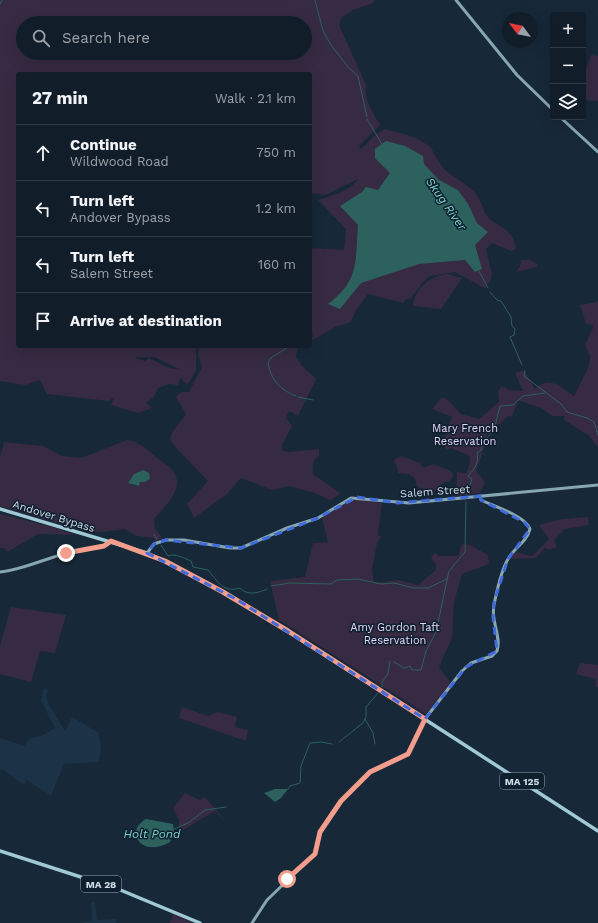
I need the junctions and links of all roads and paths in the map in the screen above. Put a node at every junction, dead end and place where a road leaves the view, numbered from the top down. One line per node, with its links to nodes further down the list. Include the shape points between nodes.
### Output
1 (456, 0): 2 (street, via 517,75)
2 (550, 107)
3 (563, 120): 4 (street)
4 (598, 152)
5 (598, 485): 6 (street, Salem Street)
6 (480, 496): 9 (street, Salem Street, via 398,503 362,497 351,498 318,518 241,548 166,540 154,544); 11 (street, via 481,500 524,522 530,531 508,559 494,602 497,651 492,656 464,668)
7 (0, 509): 8 (main road, Andover Bypass / MA 125)
8 (111, 541): 9 (main road, Andover Bypass / MA 125); 10 (street, via 104,546 56,555 18,569)
9 (146, 553): 11 (main road, Andover Bypass / MA 125, via 236,599)
10 (0, 572)
11 (425, 719): 12 (main road, Andover Bypass / MA 125); 15 (street, via 408,754 370,772 341,801 320,832 315,854 270,896)
12 (598, 831)
13 (0, 851): 14 (main road, MA 28, via 118,889)
14 (200, 923)
15 (252, 923)

